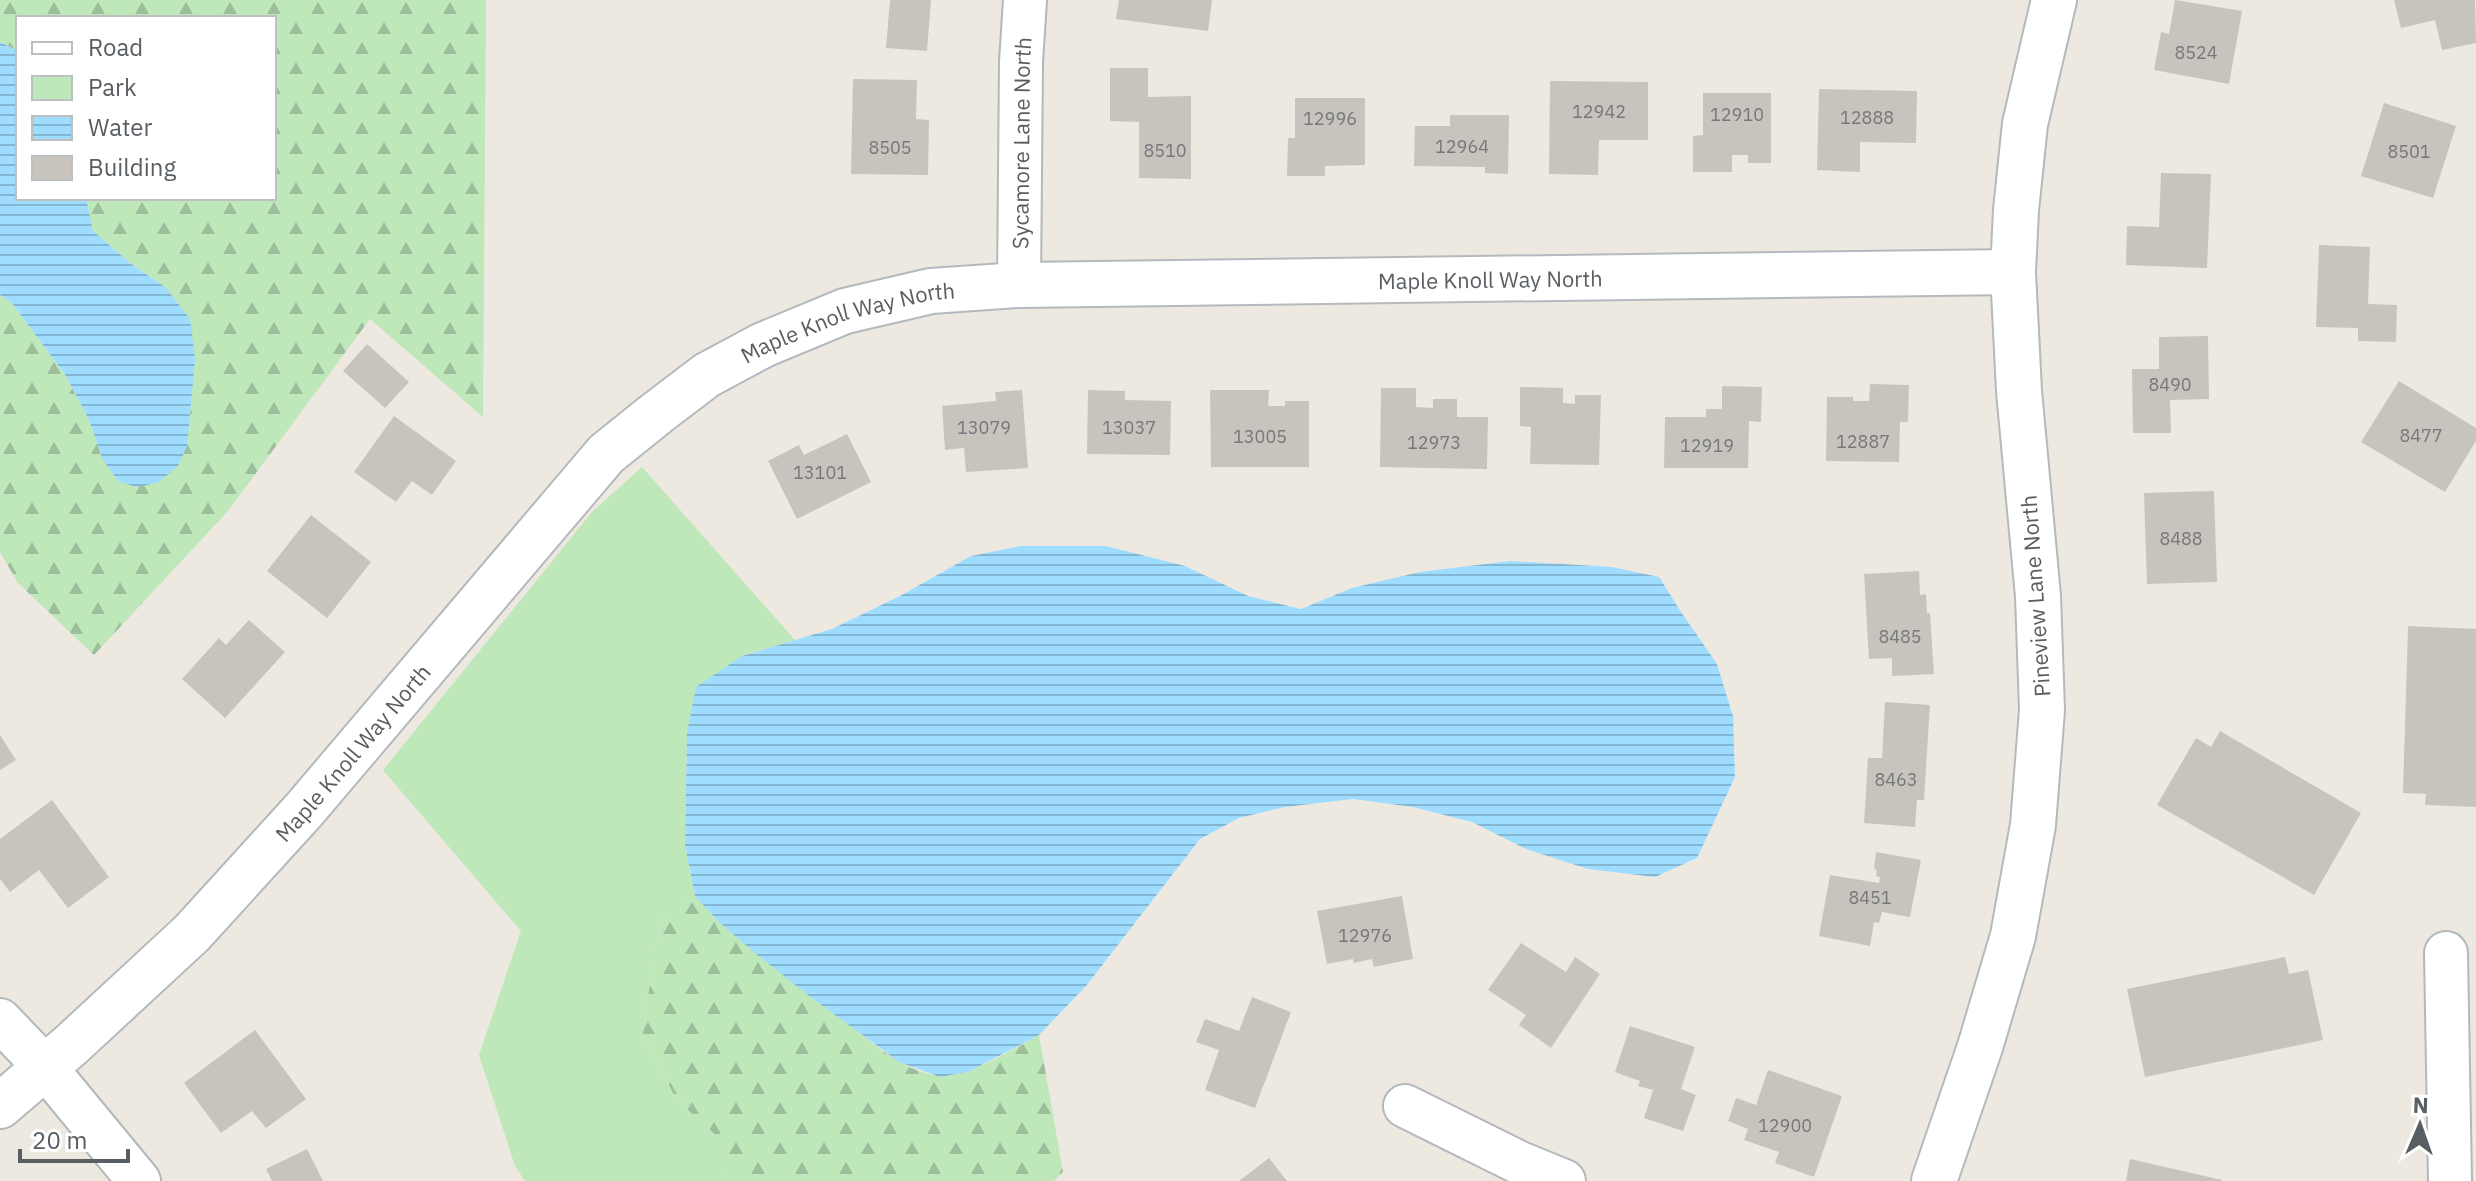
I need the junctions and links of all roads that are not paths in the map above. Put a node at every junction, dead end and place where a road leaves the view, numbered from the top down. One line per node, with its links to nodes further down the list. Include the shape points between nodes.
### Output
1 (1025, 0): 4 (street, Sycamore Lane North)
2 (2054, 0): 3 (street, Pineview Lane North, via 2025,124)
3 (2013, 272): 4 (street, Maple Knoll Way North); 12 (street, Pineview Lane North, via 2038,596 2042,710 2033,825 2013,936)
4 (1019, 285): 7 (street, Maple Knoll Way North, via 931,291 845,311 707,375 657,413 606,454 304,810 192,933)
5 (2446, 953): 13 (street)
6 (0, 1020): 7 (street)
7 (45, 1067): 8 (street, Maple Knoll Way North); 10 (street)
8 (0, 1106)
9 (1405, 1106): 11 (street)
10 (139, 1181)
11 (1564, 1181)
12 (1934, 1181)
13 (2450, 1181)

